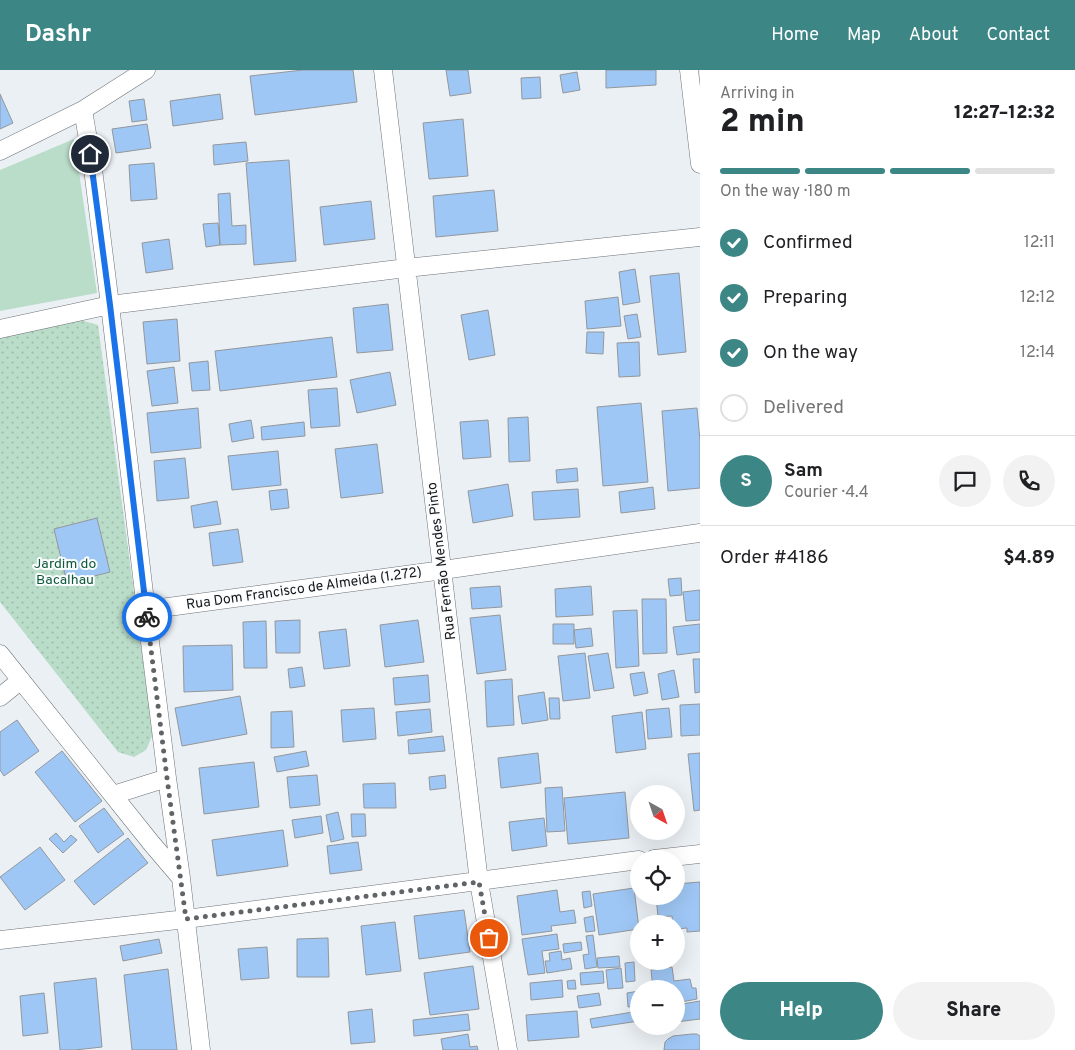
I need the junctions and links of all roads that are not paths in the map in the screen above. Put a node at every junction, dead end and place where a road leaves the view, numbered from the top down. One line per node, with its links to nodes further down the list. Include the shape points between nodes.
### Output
1 (146, 70): 4 (street)
2 (383, 70): 8 (street, Rua Fernão Mendes Pinto)
3 (689, 70): 6 (street)
4 (83, 110): 5 (street); 9 (street)
5 (0, 151)
6 (700, 164)
7 (700, 237): 8 (street)
8 (406, 268): 9 (street); 12 (street, Rua Fernão Mendes Pinto)
9 (110, 305): 10 (street); 13 (street)
10 (0, 329)
11 (700, 533): 12 (street, Rua Dom Francisco de Almeida (1.272))
12 (443, 570): 13 (street, Rua Dom Francisco de Almeida (1.272)); 23 (street, Rua Fernão Mendes Pinto)
13 (146, 610): 17 (street)
14 (0, 654): 15 (street)
15 (21, 680): 16 (street); 18 (street)
16 (0, 697)
17 (167, 778): 18 (street); 22 (street)
18 (113, 795): 22 (street)
19 (700, 854): 20 (street)
20 (685, 856)
21 (630, 861): 23 (street)
22 (181, 878): 24 (street)
23 (479, 882): 24 (street); 27 (street, Rua Fernão Mendes Pinto)
24 (186, 919): 25 (street); 26 (street)
25 (0, 940)
26 (201, 1050)
27 (508, 1050)

